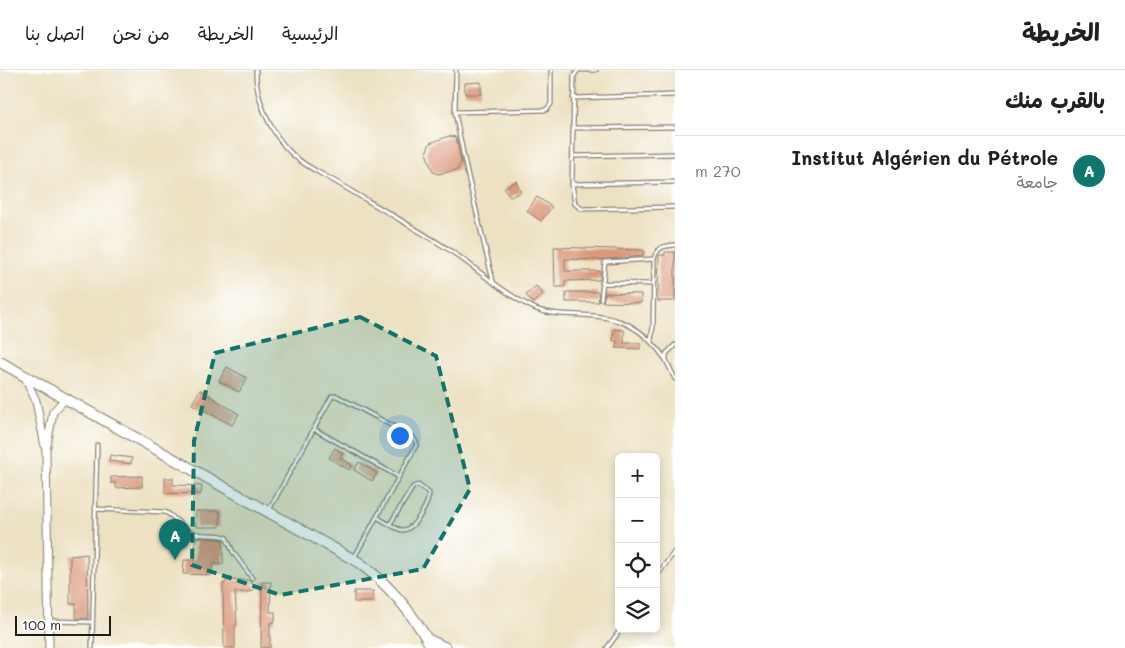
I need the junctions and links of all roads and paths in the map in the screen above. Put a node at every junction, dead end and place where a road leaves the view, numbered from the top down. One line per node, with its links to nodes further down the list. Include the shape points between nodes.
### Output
1 (256, 70): 17 (lane, via 257,86 266,114 274,131 292,154 452,252)
2 (456, 70): 7 (lane)
3 (552, 70): 7 (lane, via 551,104 546,110)
4 (596, 70): 6 (lane, via 576,72)
5 (675, 95): 6 (lane)
6 (573, 98): 9 (lane)
7 (455, 112): 17 (lane)
8 (675, 127): 9 (lane)
9 (573, 128): 11 (lane)
10 (675, 154): 11 (lane)
11 (573, 156): 13 (lane)
12 (675, 182): 13 (lane)
13 (572, 184): 14 (lane, via 575,204 582,209)
14 (675, 207)
15 (675, 245): 16 (lane, via 657,250)
16 (654, 260): 18 (lane, via 605,262); 19 (lane)
17 (493, 281): 21 (lane, via 536,309 561,314 603,315 617,319)
18 (602, 283): 19 (lane); 20 (lane)
19 (653, 284): 21 (lane)
20 (601, 299)
21 (650, 340): 23 (lane)
22 (675, 344): 23 (lane, via 666,354)
23 (666, 360): 25 (lane)
24 (0, 362): 26 (main road)
25 (674, 374): 27 (lane)
26 (24, 375): 28 (main road); 31 (street, via 36,401)
27 (675, 379)
28 (66, 398): 31 (street, via 53,412); 34 (main road)
29 (314, 429): 32 (lane); 32 (lane, via 335,395 413,437 417,444); 34 (lane)
30 (97, 445): 33 (lane)
31 (46, 451): 41 (street)
32 (399, 477): 35 (lane)
33 (95, 509): 40 (lane, via 165,512 193,533 226,537); 42 (lane)
34 (269, 510): 38 (main road)
35 (377, 517): 36 (lane); 38 (lane)
36 (390, 524): 36 (lane, via 413,487 418,485 428,491 429,497 412,525 400,530)
37 (675, 550): 39 (lane)
38 (354, 559): 44 (main road, via 385,585 416,620)
39 (660, 571)
40 (252, 578)
41 (48, 621): 42 (lane); 45 (street)
42 (92, 622): 46 (lane)
43 (618, 633): 48 (lane)
44 (430, 644): 47 (main road)
45 (49, 648)
46 (92, 648)
47 (446, 648)
48 (607, 648)

